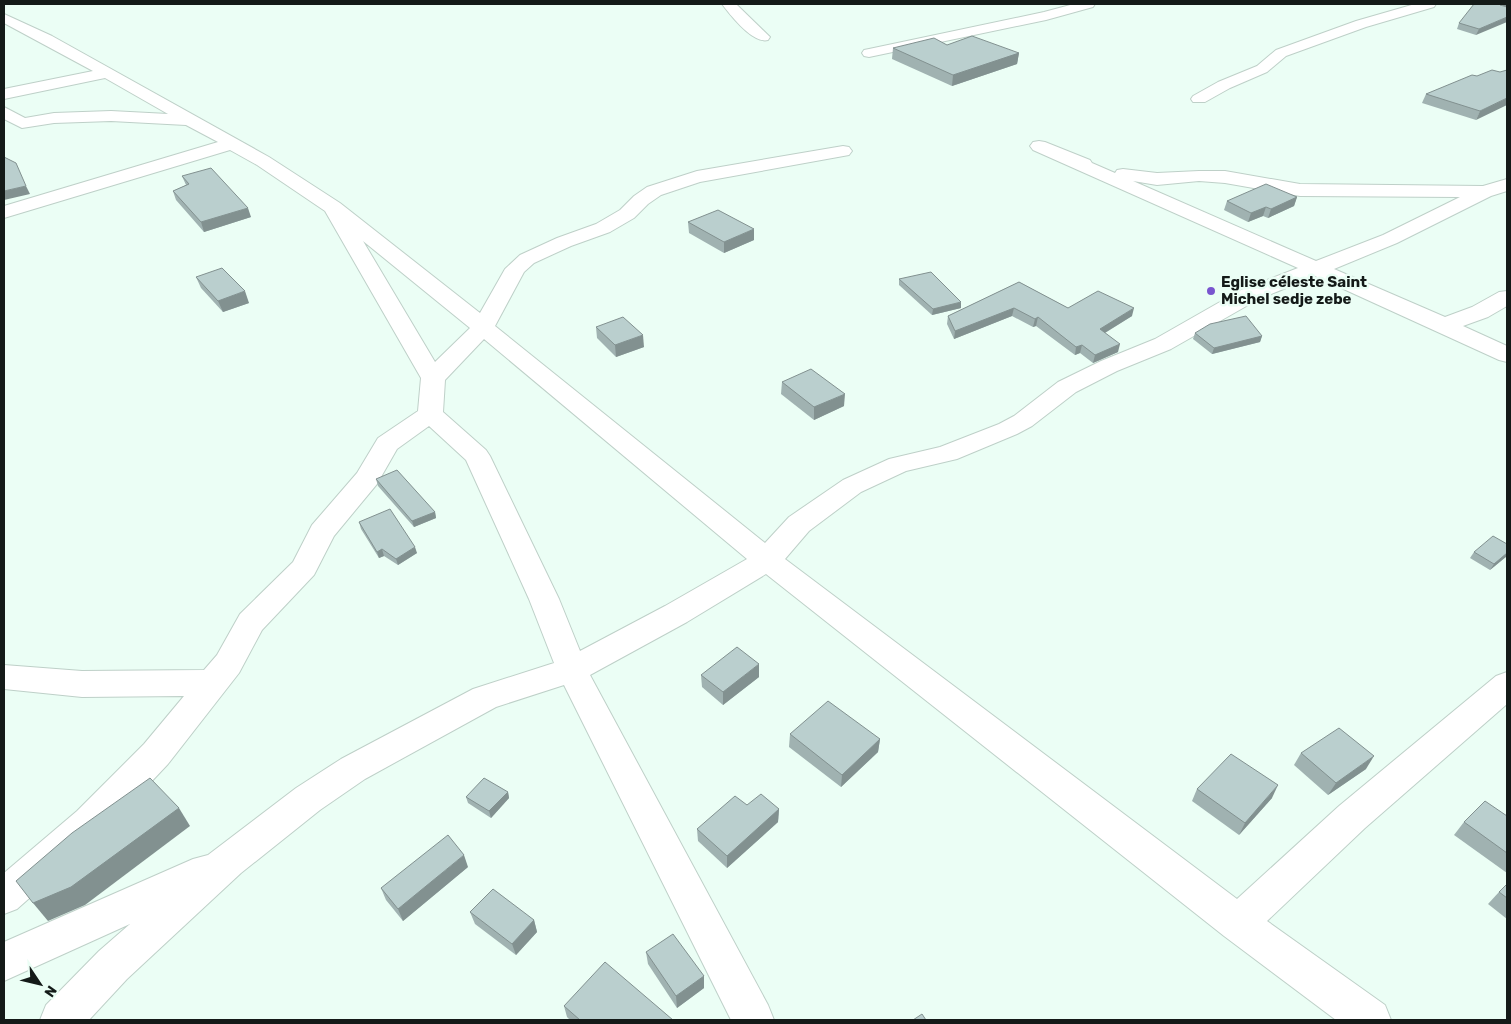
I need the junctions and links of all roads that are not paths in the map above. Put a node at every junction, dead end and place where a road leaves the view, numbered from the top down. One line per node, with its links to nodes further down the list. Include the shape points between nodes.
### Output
1 (729, 4): 5 (street)
2 (1088, 4): 6 (street)
3 (1429, 4): 9 (street, via 1281,53 1262,69)
4 (4, 18): 7 (street)
5 (763, 37)
6 (869, 54)
7 (108, 73): 8 (street); 11 (street)
8 (4, 94)
9 (1199, 99)
10 (4, 112): 12 (street)
11 (191, 121): 12 (street, via 111,116); 14 (street)
12 (22, 123): 13 (street)
13 (4, 131)
14 (231, 144): 20 (street); 21 (street)
15 (1039, 146): 17 (street)
16 (843, 150): 25 (street, via 697,177 654,191 627,214 603,228 564,242 521,264 515,269)
17 (1068, 160): 19 (street, via 1141,178 1225,177 1300,190); 22 (street)
18 (1507, 185): 19 (street)
19 (1484, 192): 22 (street, via 1390,239)
20 (333, 207): 25 (street); 27 (street)
21 (4, 212)
22 (1315, 268): 24 (street); 29 (street, via 1249,295 1163,344 1067,388 1024,421 1008,429 948,453 898,465 852,486 799,524)
23 (1507, 298): 24 (street)
24 (1444, 325): 26 (street)
25 (483, 328): 27 (street); 29 (street)
26 (1507, 356)
27 (433, 378): 28 (street)
28 (430, 414): 30 (street, via 478,456 544,599); 32 (street, via 387,444 368,478 322,532 304,568 251,622 228,664)
29 (767, 560): 30 (street); 36 (street)
30 (572, 670): 34 (street, via 485,698 354,769 308,799); 39 (street)
31 (4, 677): 32 (street, via 82,684)
32 (213, 683): 35 (street, via 156,754 90,822)
33 (1507, 685): 36 (street, via 1352,817)
34 (228, 861): 37 (street); 38 (street, via 113,965)
35 (4, 897)
36 (1238, 923): 40 (street)
37 (4, 962)
38 (61, 1020)
39 (753, 1020)
40 (1370, 1020)

